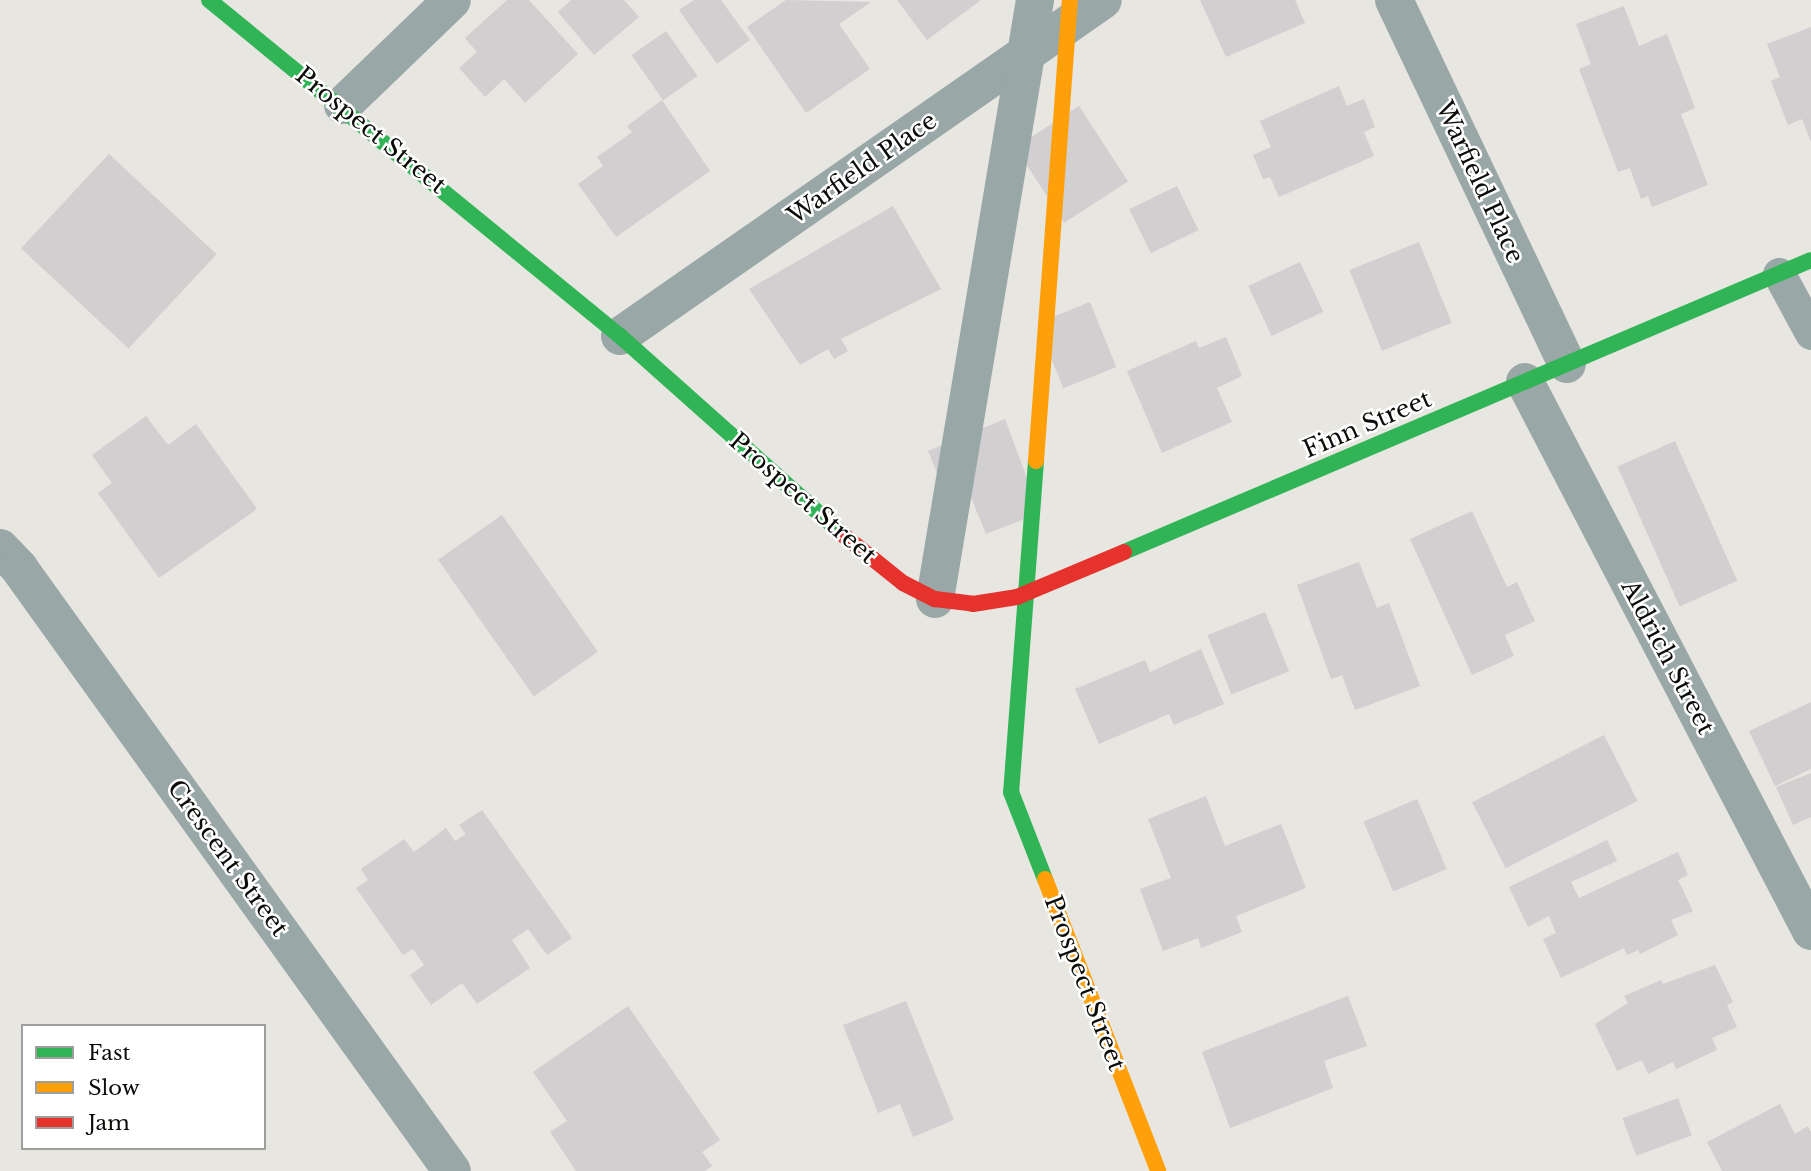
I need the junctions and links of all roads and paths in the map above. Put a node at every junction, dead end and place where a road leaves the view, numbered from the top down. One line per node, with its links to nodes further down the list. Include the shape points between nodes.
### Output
1 (209, 0): 7 (main road, Prospect Street)
2 (452, 0): 7 (street)
3 (1035, 0): 15 (street)
4 (1070, 0): 18 (main road, Prospect Street, via 1011,792)
5 (1103, 0): 11 (street, Warfield Place)
6 (1394, 0): 12 (street, Warfield Place)
7 (343, 106): 11 (main road, Prospect Street)
8 (1811, 260): 9 (main road, Finn Street)
9 (1780, 274): 10 (lane); 12 (main road, Finn Street)
10 (1811, 333)
11 (620, 336): 15 (main road, Prospect Street, via 864,554 903,583)
12 (1567, 364): 13 (main road, Finn Street)
13 (1525, 382): 15 (main road, Finn Street, via 1017,597 973,604); 16 (street, Aldrich Street)
14 (0, 548): 17 (street, Crescent Street, via 19,568)
15 (935, 599)
16 (1811, 931)
17 (452, 1171)
18 (1158, 1171)

